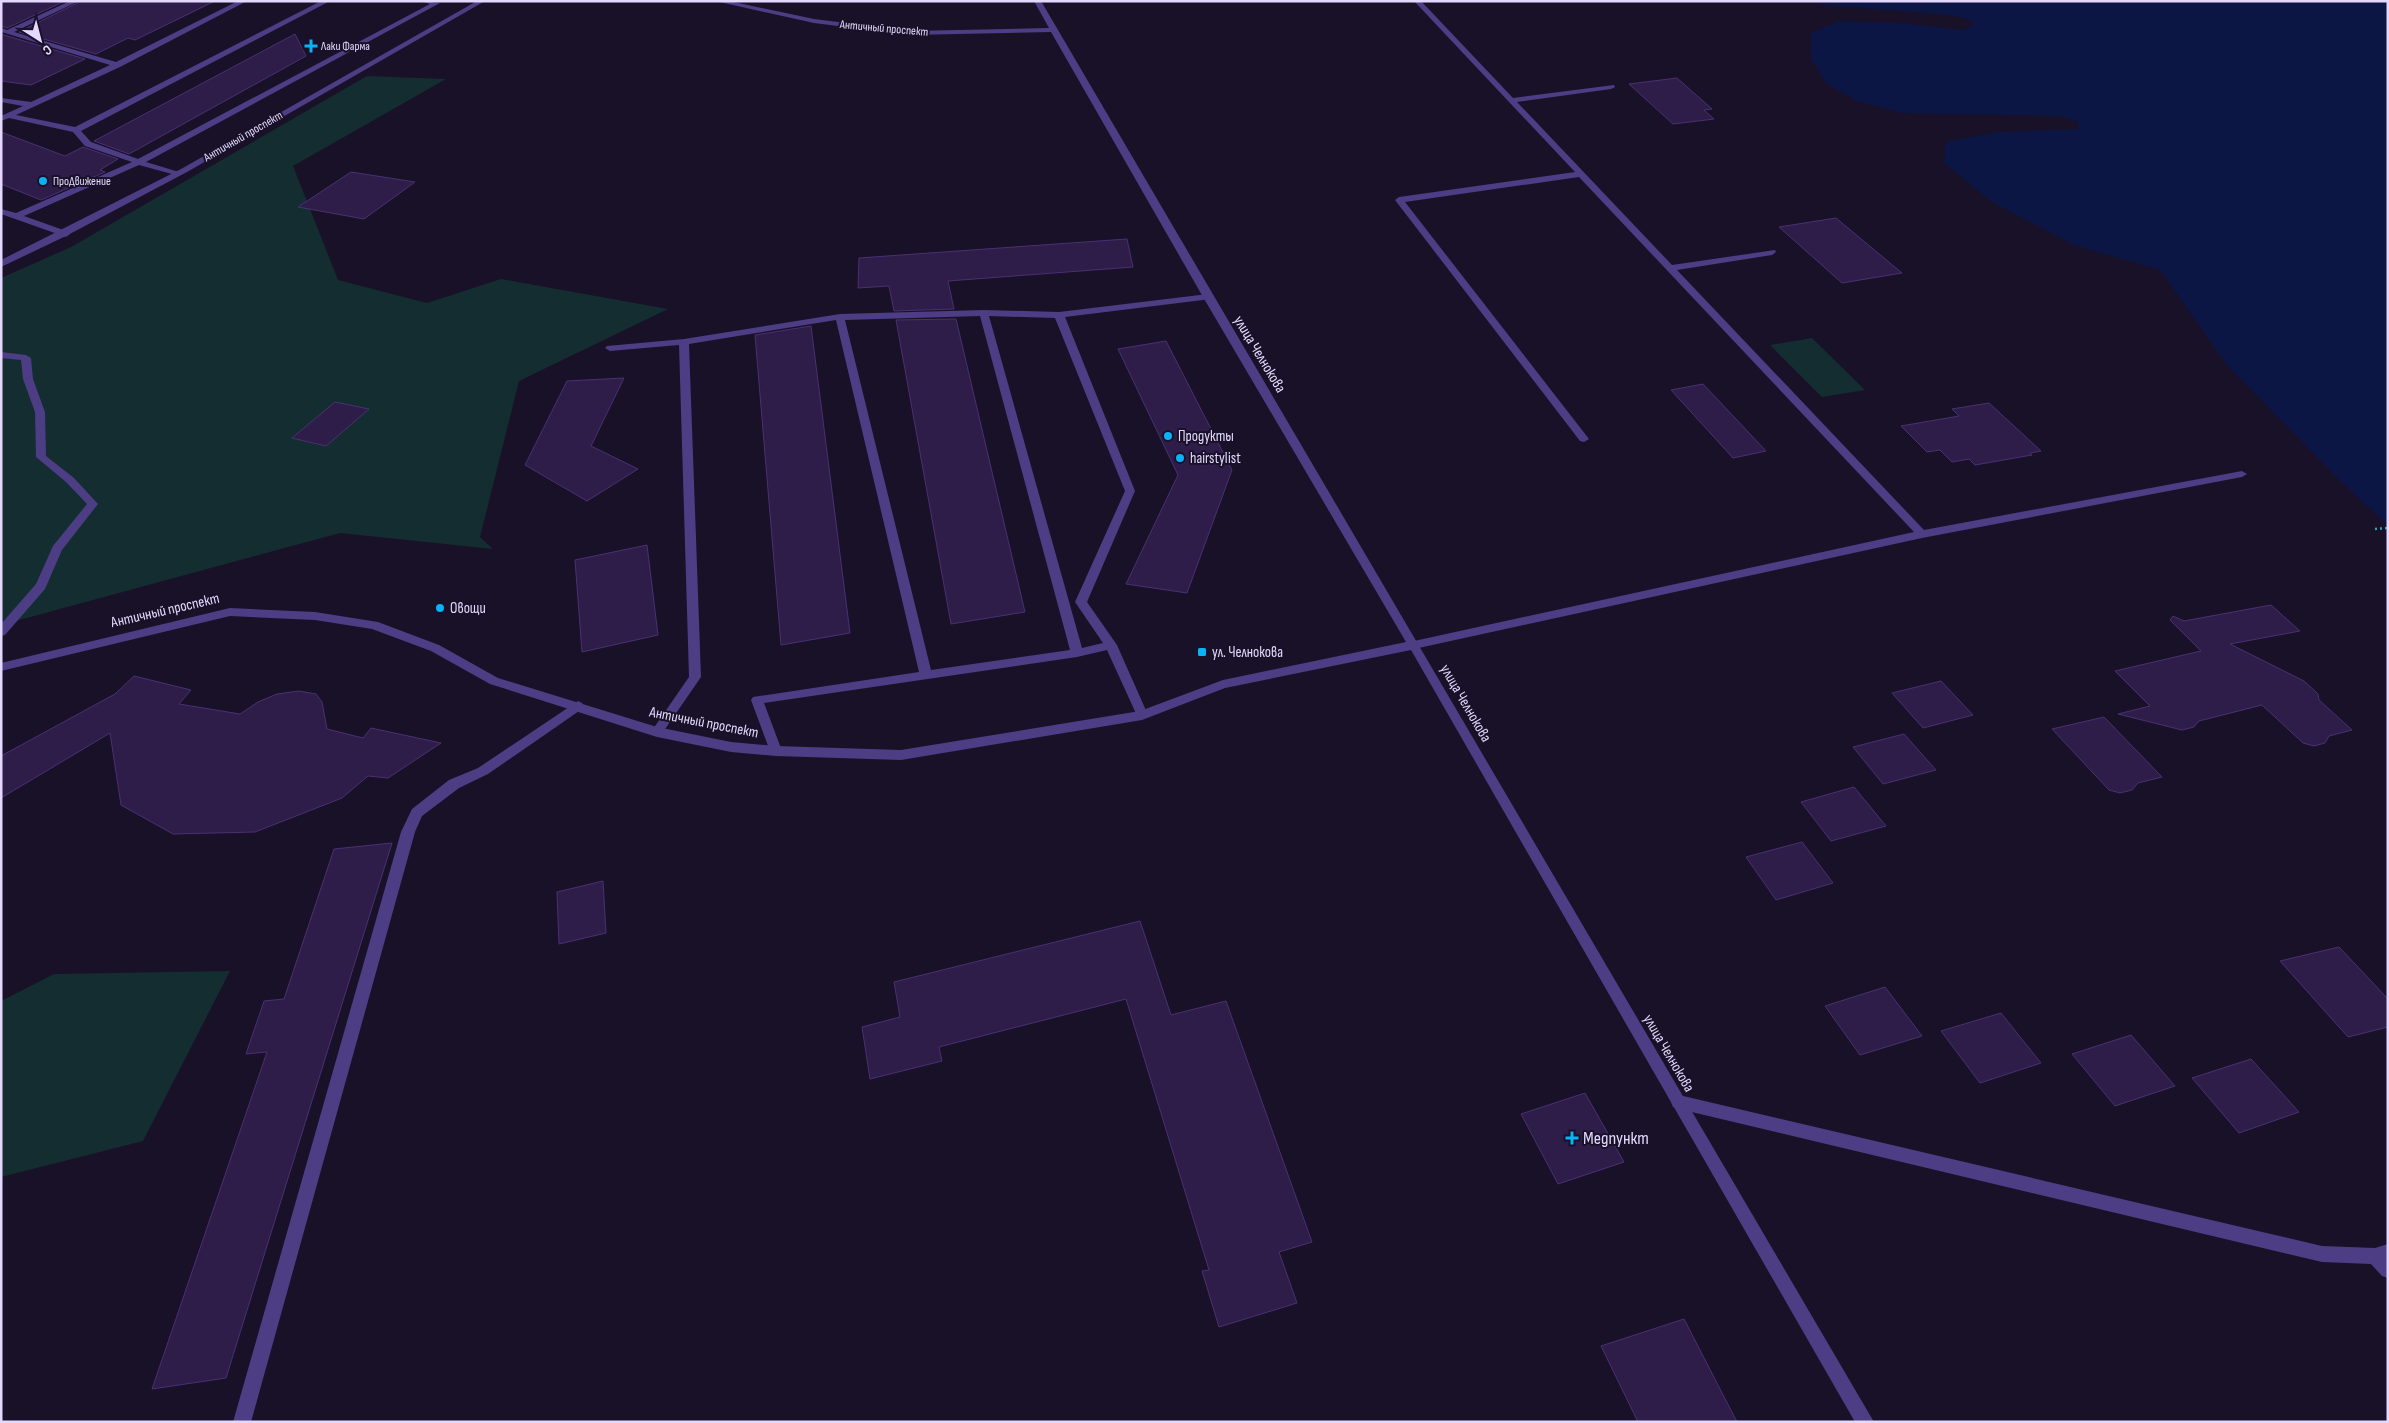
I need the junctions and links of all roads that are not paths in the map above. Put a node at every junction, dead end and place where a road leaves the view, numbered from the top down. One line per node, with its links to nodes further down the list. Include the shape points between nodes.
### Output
1 (76, 1): 10 (street)
2 (244, 1): 11 (street)
3 (327, 1): 18 (street)
4 (424, 1): 19 (street, via 437,3)
5 (482, 1): 20 (street, Античный проспект)
6 (718, 1): 9 (street, Античный проспект, via 814,21 910,32)
7 (1037, 1): 9 (street, улица Челнокова)
8 (1417, 1): 14 (street)
9 (1053, 30): 28 (street, улица Челнокова)
10 (4, 31): 11 (street)
11 (117, 65): 15 (street)
12 (1611, 87): 14 (street)
13 (1, 100): 15 (street)
14 (1511, 100): 21 (street)
15 (33, 105): 16 (street)
16 (10, 116): 17 (street); 18 (street)
17 (1, 119)
18 (76, 130): 19 (street, via 88,144)
19 (139, 162): 20 (street); 23 (street)
20 (176, 174): 24 (street, Античный проспект)
21 (1581, 174): 27 (street); 35 (street, via 1400,200)
22 (1, 211): 23 (street)
23 (15, 217): 24 (street)
24 (66, 234): 26 (street, Античный проспект)
25 (1772, 252): 27 (street)
26 (1, 264)
27 (1670, 268): 37 (street)
28 (1208, 297): 30 (street); 40 (street, улица Челнокова)
29 (984, 313): 30 (street); 31 (street); 41 (street)
30 (1059, 315): 39 (street, via 1130,491 1081,602)
31 (840, 317): 32 (street); 43 (street)
32 (684, 342): 33 (street); 46 (street, via 695,677)
33 (610, 348)
34 (1, 355): 38 (street, via 26,358 28,379 40,412 41,457 93,504 57,549 41,586)
35 (1584, 439)
36 (2242, 474): 37 (street, Античный проспект)
37 (1922, 534): 40 (street, Античный проспект)
38 (1, 632)
39 (1111, 645): 41 (street); 45 (street)
40 (1414, 645): 45 (street, Античный проспект, via 1222,684); 48 (street, улица Челнокова)
41 (1077, 653): 43 (street)
42 (1, 668): 44 (street, Античный проспект, via 230,612 315,616 374,625 435,648 494,681)
43 (926, 675): 47 (street, via 757,700)
44 (578, 706): 46 (street, Античный проспект); 51 (street, via 483,771 454,784 417,812 408,832)
45 (1142, 715): 47 (street, Античный проспект, via 900,755)
46 (657, 732): 47 (street, Античный проспект, via 731,747)
47 (776, 751)
48 (1678, 1102): 49 (street, via 2322,1254); 52 (street, улица Челнокова)
49 (2381, 1254): 50 (street)
50 (2388, 1270)
51 (242, 1422)
52 (1865, 1422)

